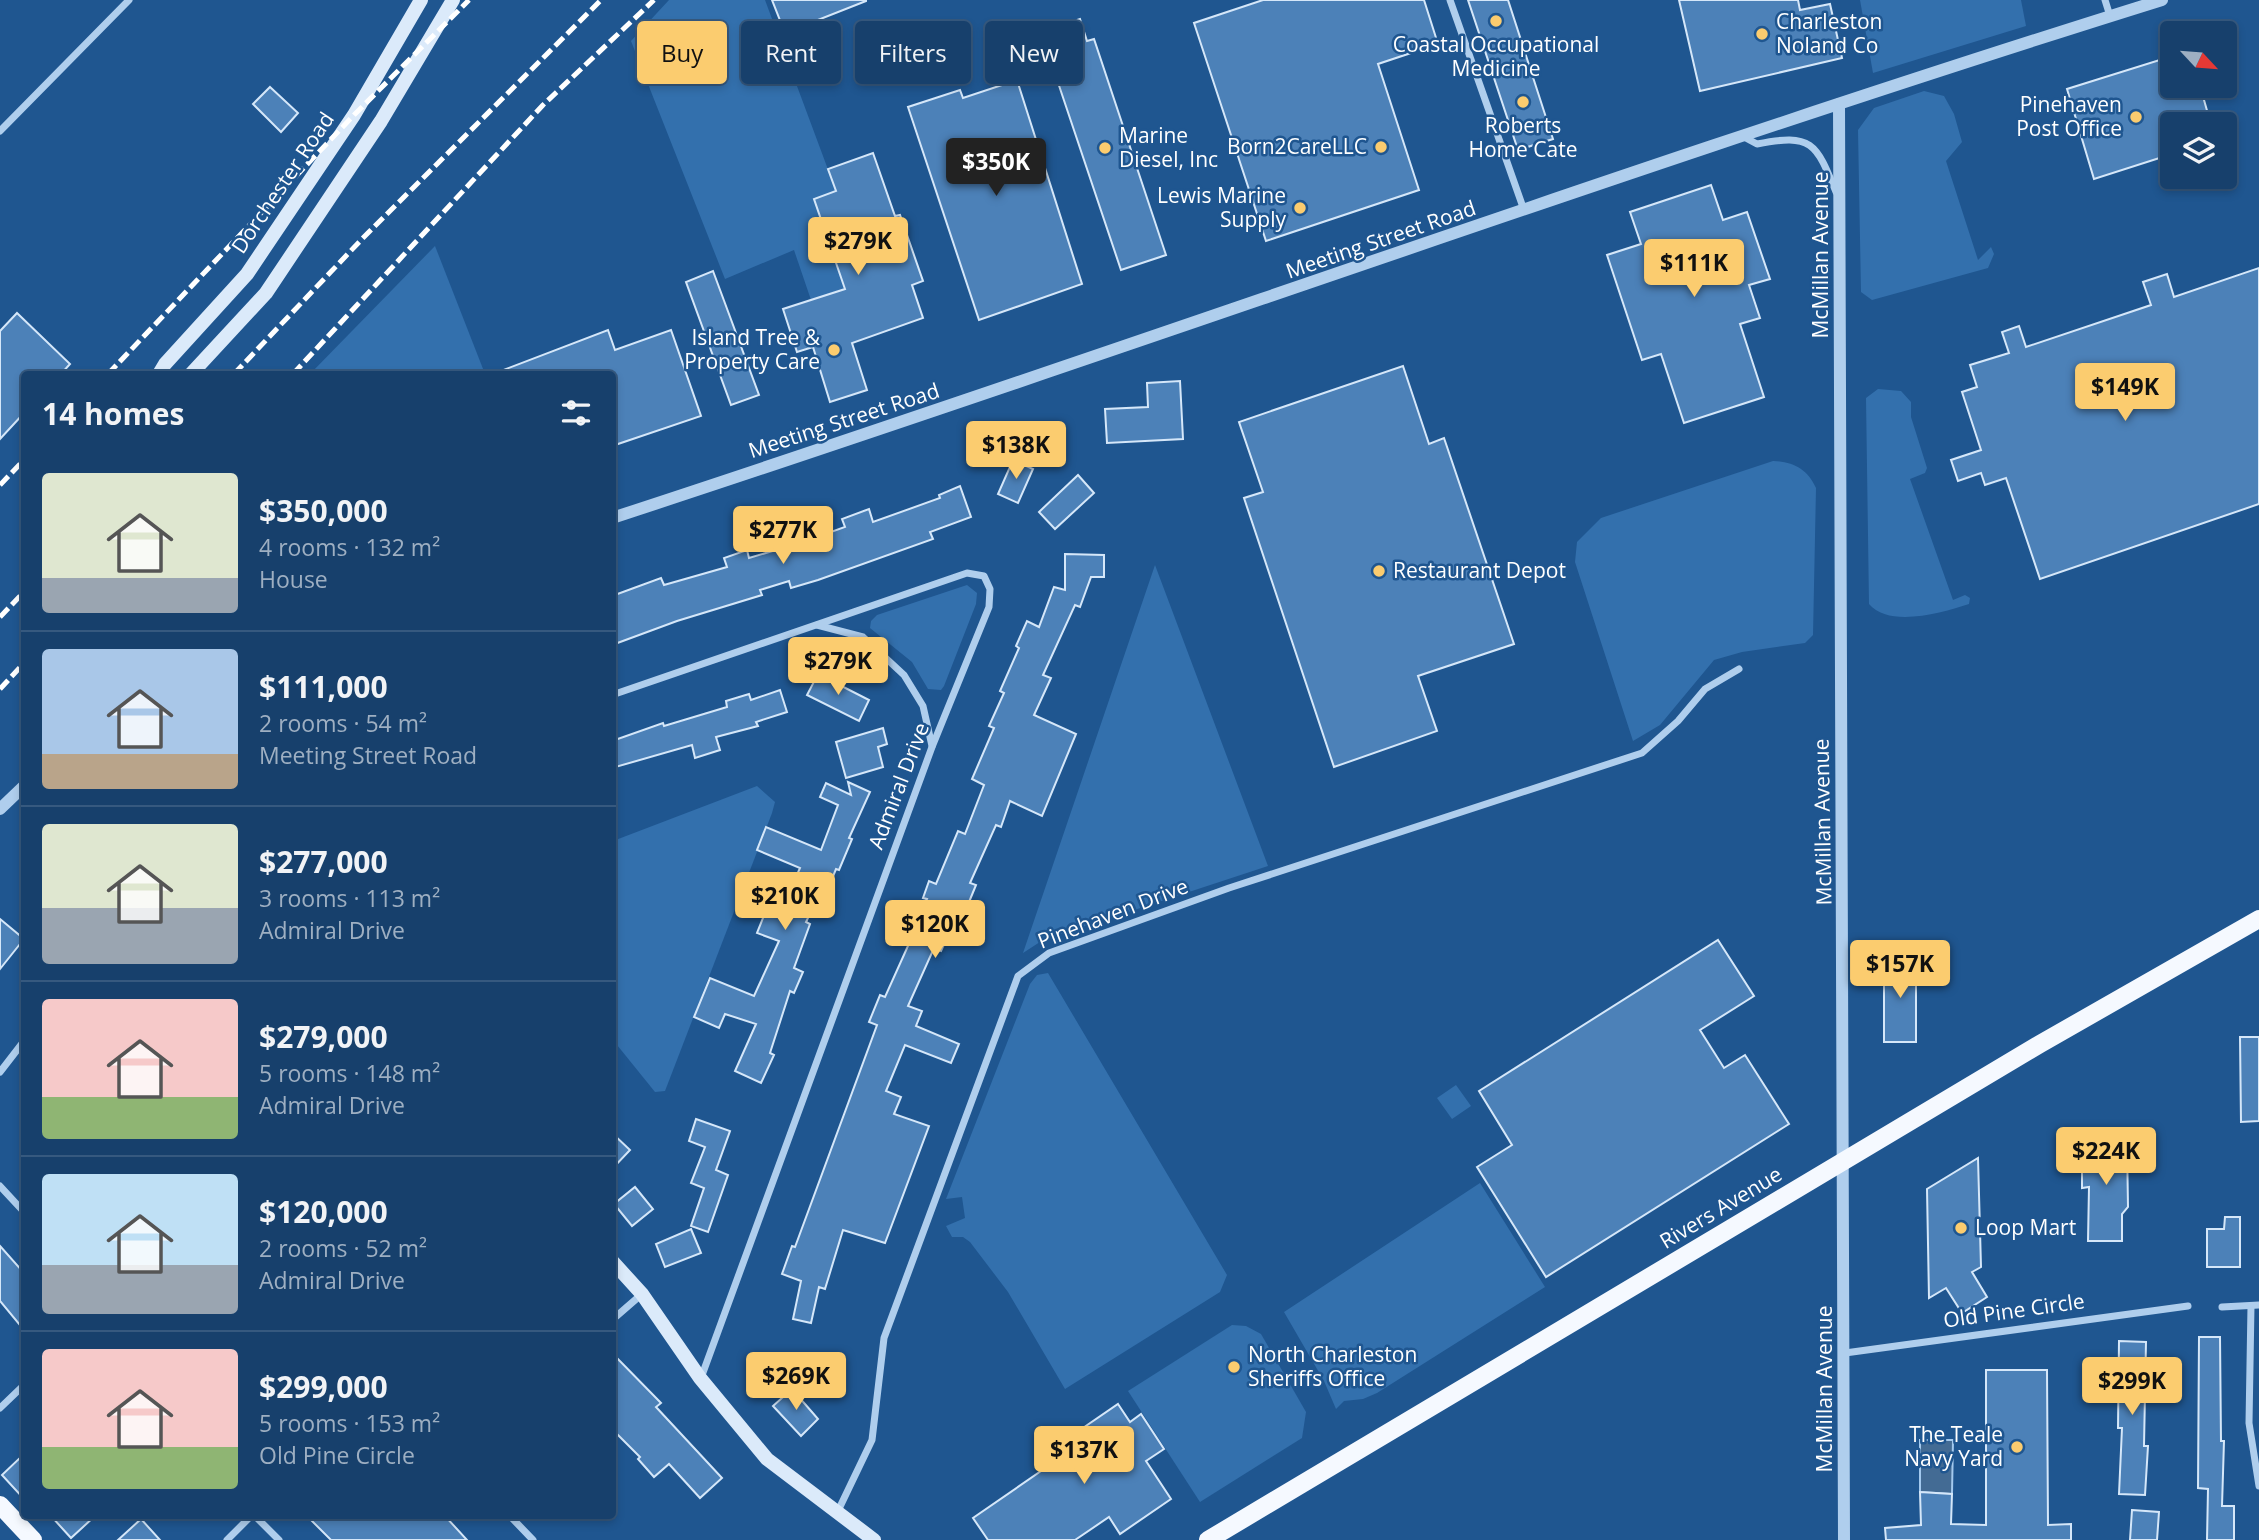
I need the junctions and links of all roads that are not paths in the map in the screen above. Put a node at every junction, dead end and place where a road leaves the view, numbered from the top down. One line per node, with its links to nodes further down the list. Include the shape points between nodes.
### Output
1 (129, 0): 9 (street)
2 (421, 0): 13 (main road, Dorchester Road, via 354,115 247,274)
3 (453, 0): 14 (main road, via 381,121 266,293)
4 (1450, 0): 12 (street)
5 (2105, 0): 7 (street)
6 (2162, 0): 7 (street, Meeting Street Road)
7 (2110, 16): 8 (street, Meeting Street Road)
8 (1839, 104): 10 (street, Meeting Street Road); 11 (street, McMillan Avenue)
9 (0, 131)
10 (1743, 136): 11 (street, via 1757,144 1788,138 1806,143 1818,152); 12 (street, Meeting Street Road)
11 (1839, 200): 25 (street, McMillan Avenue)
12 (1525, 212): 15 (street, Meeting Street Road)
13 (161, 371)
14 (194, 371)
15 (616, 517)
16 (817, 625): 18 (street, Admiral Drive); 19 (street, via 863,637 904,676 923,706); 19 (street, Admiral Drive, via 967,573 984,576 990,589 989,607)
17 (1739, 669): 40 (street, Pinehaven Drive, via 1705,689 1642,753 1229,888 1049,953 1018,975 884,1338 872,1440)
18 (616, 694)
19 (932, 747): 35 (street, Admiral Drive)
20 (21, 789): 21 (street)
21 (0, 809)
22 (2259, 919): 25 (main road, Rivers Avenue)
23 (21, 1045): 24 (street)
24 (0, 1072)
25 (1844, 1161): 34 (street, McMillan Avenue); 49 (main road, Rivers Avenue)
26 (0, 1186): 27 (street)
27 (21, 1209)
28 (616, 1265): 29 (main road)
29 (642, 1294): 33 (street); 35 (main road)
30 (2188, 1306): 34 (street, Old Pine Circle)
31 (2255, 1306): 32 (street); 38 (street, via 2249,1423)
32 (2222, 1307)
33 (616, 1317)
34 (1845, 1353): 50 (street, McMillan Avenue)
35 (701, 1378): 40 (main road, via 767,1459)
36 (21, 1388): 37 (street)
37 (0, 1408)
38 (2259, 1486)
39 (0, 1505): 44 (main road)
40 (837, 1513): 48 (main road)
41 (250, 1519): 45 (street)
42 (256, 1519): 46 (street)
43 (513, 1519): 47 (street)
44 (33, 1540)
45 (227, 1540)
46 (279, 1540)
47 (533, 1540)
48 (874, 1540)
49 (1208, 1540)
50 (1844, 1540)

